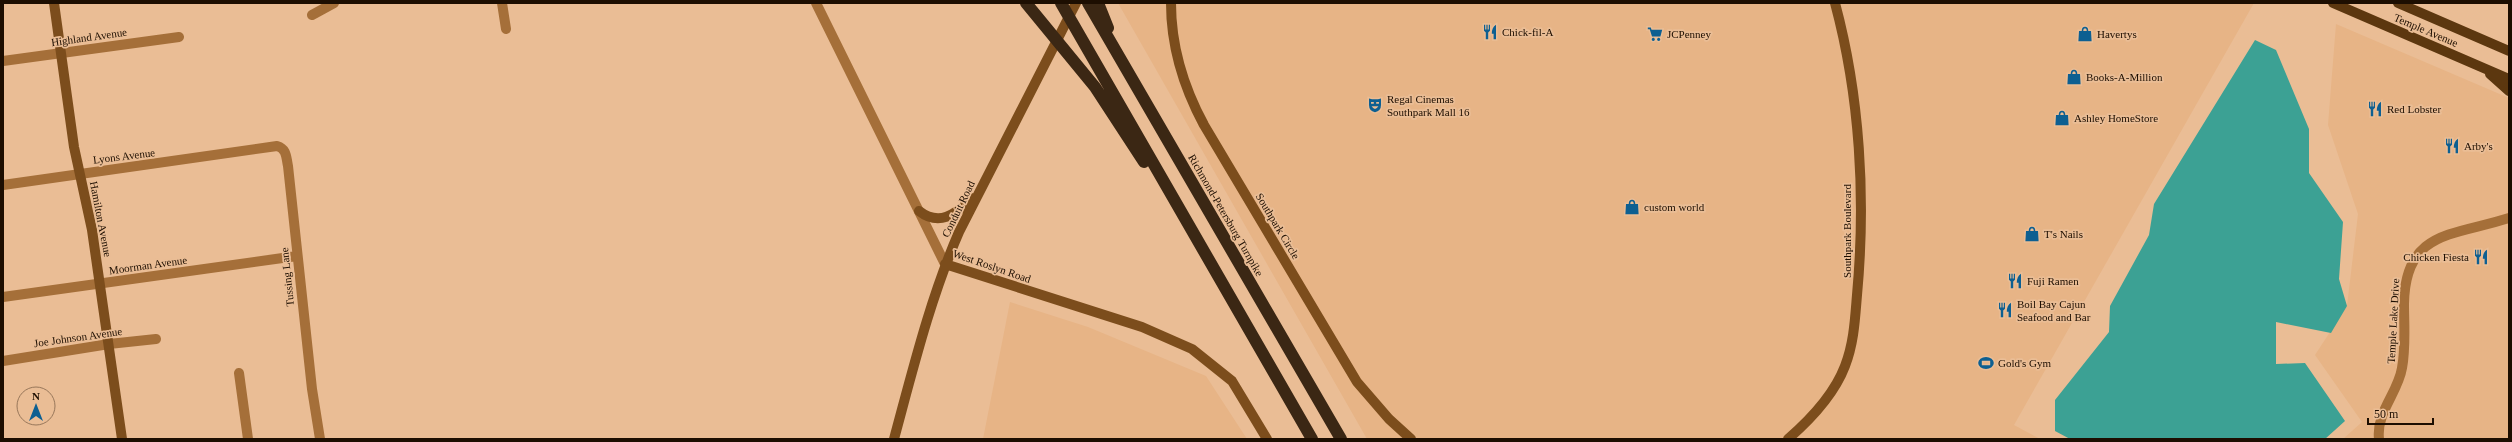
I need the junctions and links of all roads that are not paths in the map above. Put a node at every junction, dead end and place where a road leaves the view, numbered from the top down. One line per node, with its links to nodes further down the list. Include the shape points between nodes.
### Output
1 (54, 3): 19 (street, Hamilton Avenue)
2 (334, 3): 14 (street)
3 (502, 3): 15 (street)
4 (816, 3): 28 (street, West Roslyn Road)
5 (1026, 3): 30 (highway, via 1095,87)
6 (1061, 3): 30 (highway)
7 (1076, 3): 27 (street, Conduit Road)
8 (1088, 3): 17 (highway, Richmond-Petersburg Turnpike)
9 (1098, 3): 17 (highway)
10 (1171, 3): 46 (street, Southpark Circle, via 1181,71 1190,98 1204,125 1357,382 1389,419)
11 (1835, 3): 47 (street, Southpark Boulevard, via 1857,132 1860,261 1854,325 1851,348 1837,384 1809,419)
12 (2333, 3): 21 (main road, Temple Avenue)
13 (2398, 3): 18 (main road, Temple Avenue)
14 (312, 15)
15 (506, 29)
16 (179, 37): 19 (street, Highland Avenue)
17 (1115, 50): 45 (highway, Richmond-Petersburg Turnpike)
18 (2509, 51)
19 (61, 53): 20 (street, Highland Avenue); 25 (street, Hamilton Avenue)
20 (3, 62)
21 (2482, 67): 22 (main road, Temple Avenue); 23 (main road)
22 (2509, 79)
23 (2509, 92)
24 (248, 151): 25 (street, Lyons Avenue); 31 (street, Tussing Lane, via 277,146 285,151)
25 (80, 174): 26 (street, Lyons Avenue); 33 (street, Hamilton Avenue)
26 (3, 185)
27 (978, 194): 28 (street, via 946,218 930,218); 32 (street, Conduit Road)
28 (919, 211): 32 (street, West Roslyn Road)
29 (2509, 218): 48 (street, Temple Lake Drive, via 2434,240 2415,255 2410,264 2404,293 2404,352 2401,372 2379,422)
30 (1192, 231): 44 (highway)
31 (297, 256): 33 (street, Moorman Avenue); 41 (street, Tussing Lane)
32 (945, 264): 42 (street, Conduit Road, via 934,294); 43 (street, West Roslyn Road, via 1142,327 1192,349 1232,381)
33 (100, 284): 34 (street, Moorman Avenue); 36 (street, Hamilton Avenue)
34 (3, 297)
35 (156, 339): 36 (street, Joe Johnson Avenue)
36 (109, 344): 37 (street, Joe Johnson Avenue); 39 (street, Hamilton Avenue)
37 (3, 361)
38 (239, 373): 40 (street)
39 (122, 439)
40 (248, 439)
41 (320, 439)
42 (894, 439)
43 (1267, 439)
44 (1312, 439)
45 (1341, 439)
46 (1411, 439)
47 (1788, 439)
48 (2379, 439)

